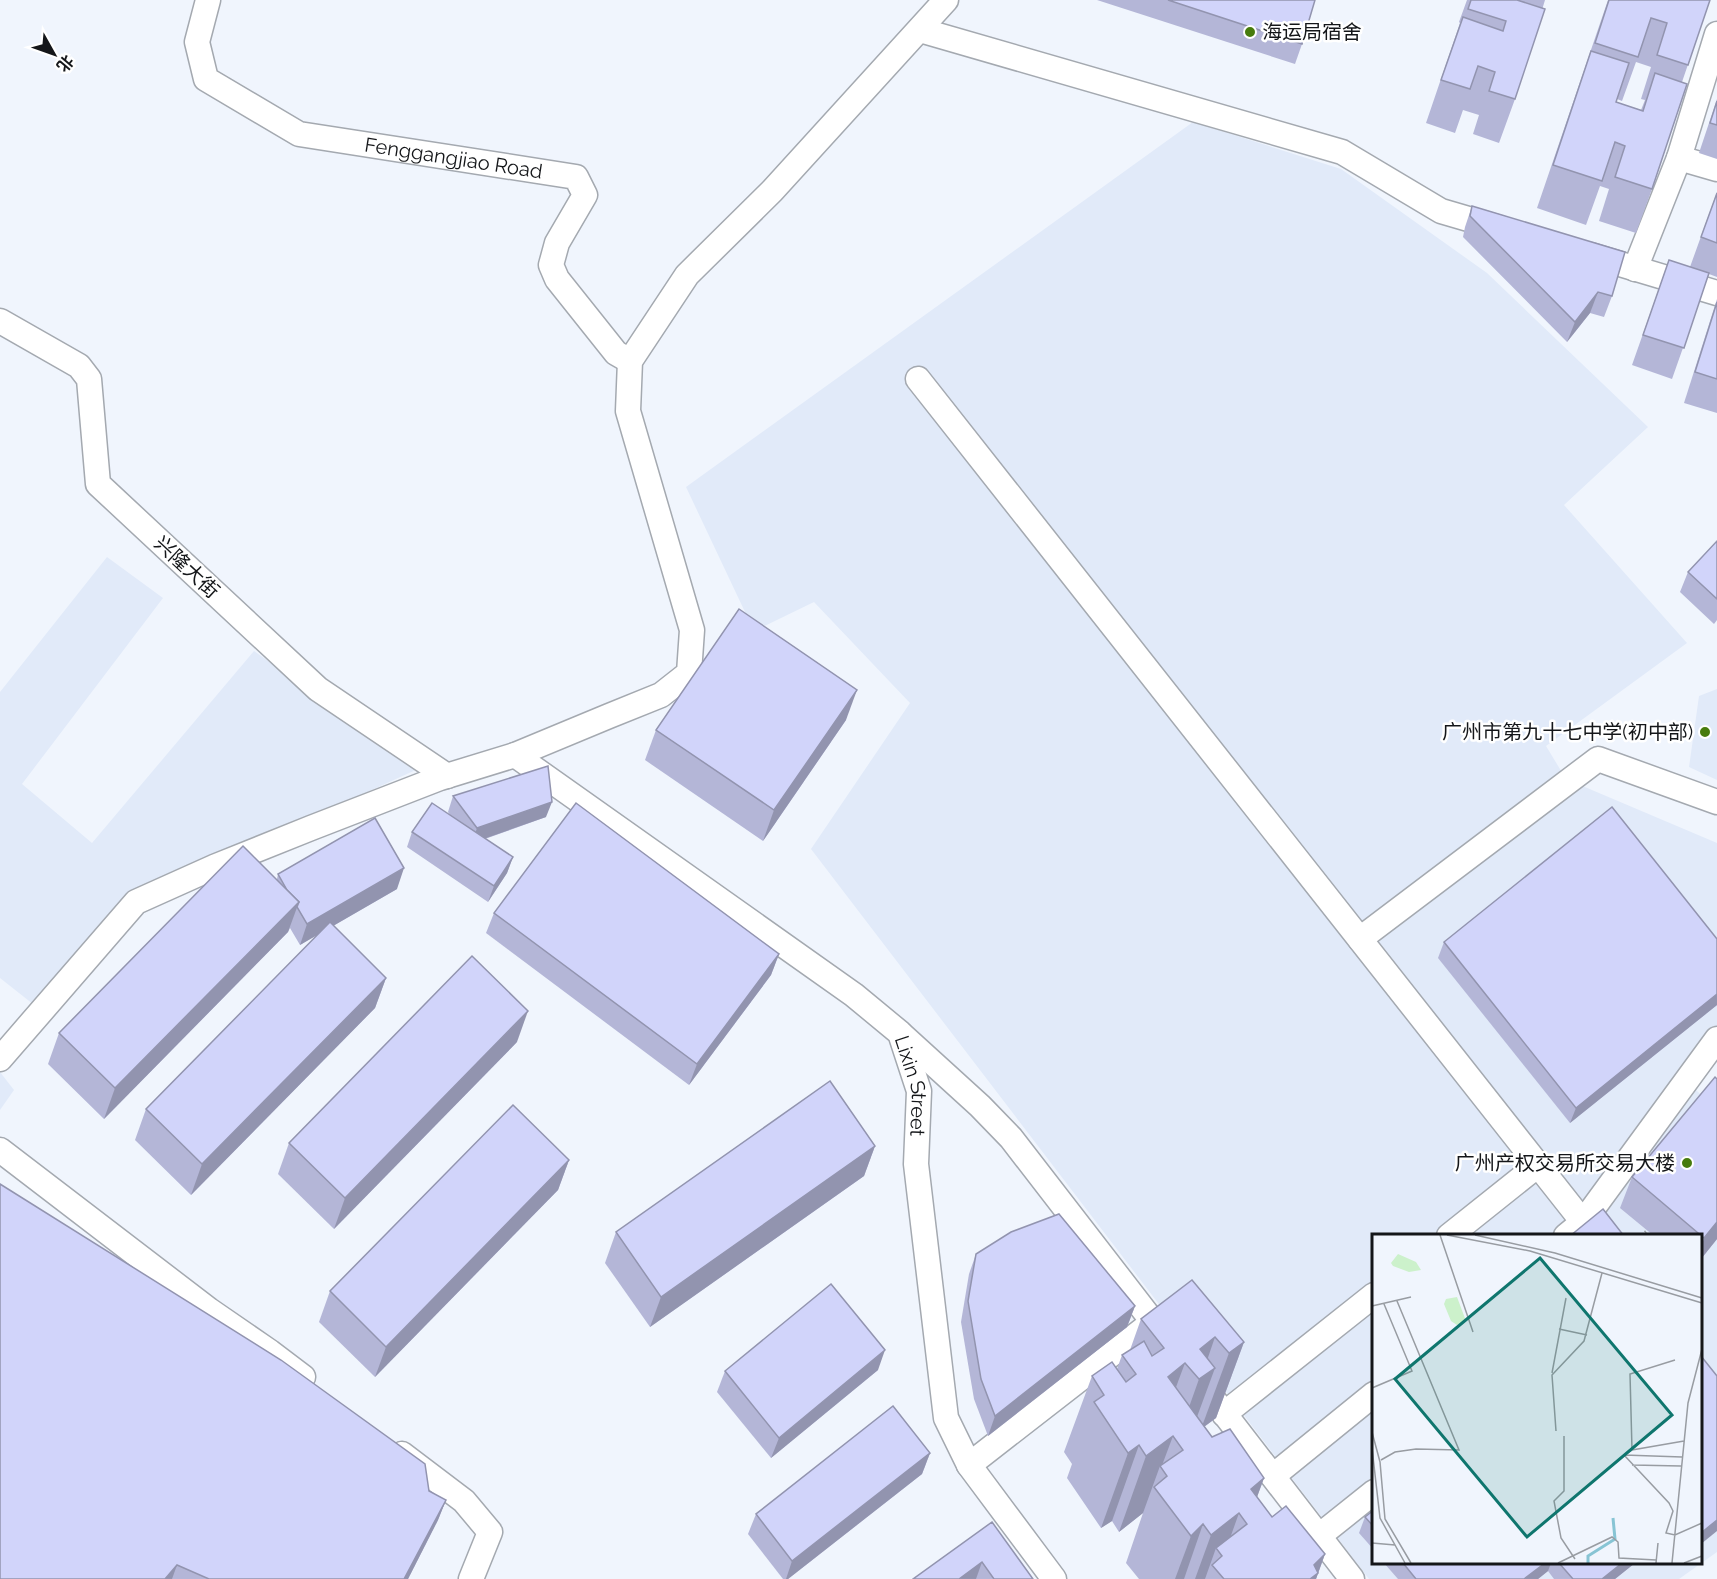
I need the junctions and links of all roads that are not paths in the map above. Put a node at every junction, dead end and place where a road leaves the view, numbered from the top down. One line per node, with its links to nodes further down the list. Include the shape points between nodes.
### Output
1 (208, 0): 12 (street, Fenggangjiao Road, via 196,42 206,79 299,134 576,177 585,195 557,243 551,265 557,279 616,353)
2 (946, 0): 3 (street)
3 (920, 30): 7 (street, via 1342,152 1441,211); 12 (street, via 772,190 687,275)
4 (1717, 34): 5 (street)
5 (1679, 158): 6 (street); 9 (street)
6 (1717, 169)
7 (1521, 235)
8 (1566, 248): 9 (street)
9 (1635, 269): 10 (street)
10 (1717, 293)
11 (0, 321): 15 (street, 兴隆大街, via 79,366 89,379 98,484 318,689)
12 (630, 361): 14 (street, via 628,411 692,630 689,673 661,695)
13 (918, 379): 17 (street)
14 (515, 755): 15 (street); 18 (street, Lixin Street, via 854,995)
15 (447, 776): 20 (street, via 214,867 136,902)
16 (1717, 802): 17 (street, via 1598,759)
17 (1360, 939): 22 (street)
18 (900, 1033): 26 (street, via 1011,1138); 31 (street, Lixin Street, via 920,1091 916,1164 946,1418)
19 (1717, 1039): 23 (street)
20 (0, 1060)
21 (0, 1150): 27 (street)
22 (1538, 1165): 23 (street); 24 (street)
23 (1581, 1231)
24 (1452, 1234)
25 (1372, 1297): 29 (street)
26 (1153, 1322): 29 (street); 31 (street)
27 (325, 1394)
28 (1372, 1396): 32 (street)
29 (1224, 1414): 32 (street)
30 (388, 1443): 35 (street, via 464,1501 490,1532)
31 (969, 1465): 36 (street, Lixin Street)
32 (1273, 1476): 34 (street)
33 (1372, 1494): 34 (street)
34 (1319, 1536): 37 (street)
35 (471, 1579)
36 (1054, 1579)
37 (1352, 1579)

